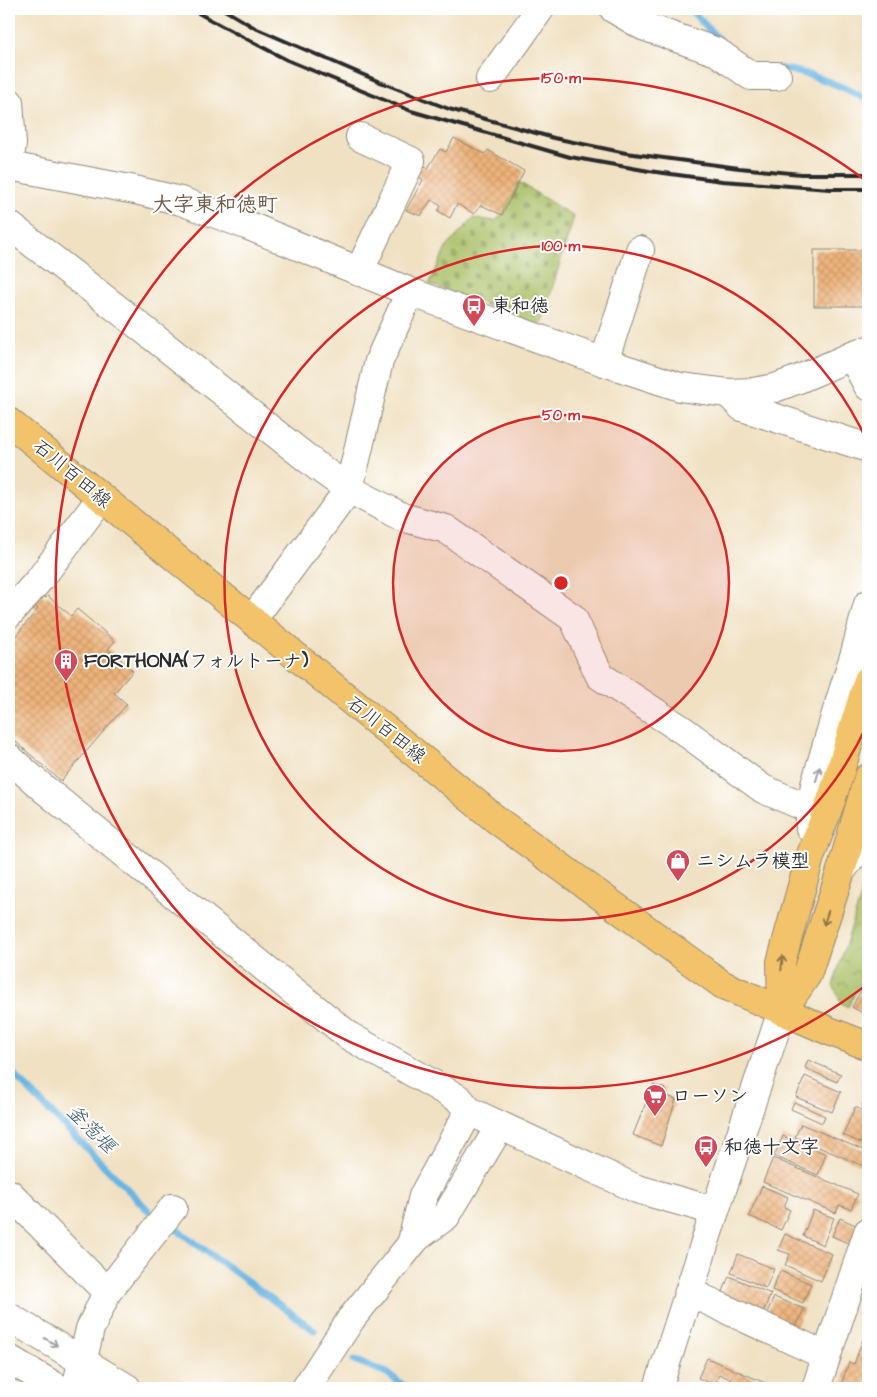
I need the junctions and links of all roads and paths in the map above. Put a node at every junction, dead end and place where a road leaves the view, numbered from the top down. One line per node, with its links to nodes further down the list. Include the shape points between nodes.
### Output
1 (540, 9): 4 (street)
2 (614, 9): 3 (street, via 643,26 717,52 751,76)
3 (777, 76)
4 (490, 79)
5 (9, 102): 7 (street, via 12,144)
6 (360, 137): 11 (street, via 411,161)
7 (9, 162)
8 (9, 166): 11 (street, via 181,201)
9 (9, 226): 19 (street)
10 (640, 250): 14 (street)
11 (359, 272): 12 (street)
12 (410, 292): 14 (street); 19 (street, via 379,360)
13 (860, 353): 15 (street); 16 (street, via 776,388)
14 (604, 362): 16 (street, via 680,387)
15 (868, 386)
16 (728, 393): 18 (street, via 742,407)
17 (9, 422): 20 (main road, 石川百田線)
18 (868, 448)
19 (349, 489): 23 (street); 27 (street, via 402,517 446,529 573,618 600,676 684,731 763,789)
20 (101, 498): 22 (street, via 40,579); 23 (main road, 石川百田線)
21 (868, 604): 27 (street, one-way to 21)
22 (9, 614)
23 (252, 620): 31 (main road, 石川百田線, via 498,821 723,986)
24 (868, 680): 29 (main road, via 832,798)
25 (9, 758): 33 (street, via 349,1036 459,1099)
26 (868, 778): 30 (main road)
27 (810, 809): 29 (street)
28 (868, 837): 30 (street)
29 (810, 857): 31 (main road, one-way to 29, via 781,962)
30 (841, 871): 31 (main road, one-way to 31, via 807,975)
31 (782, 1011): 32 (main road, 石川百田線); 37 (street)
32 (868, 1046)
33 (469, 1111): 34 (street); 39 (street, via 423,1196 412,1241)
34 (500, 1126): 37 (street, via 637,1189); 39 (street, via 446,1216)
35 (9, 1196): 40 (street)
36 (174, 1208): 40 (street)
37 (715, 1211): 41 (street)
38 (868, 1232): 43 (street)
39 (417, 1237): 49 (street, via 351,1319)
40 (107, 1292): 45 (street, via 90,1329)
41 (689, 1292): 43 (street); 50 (street)
42 (9, 1317): 45 (street, one-way to 45)
43 (826, 1356): 51 (street)
44 (9, 1359): 46 (street)
45 (82, 1361): 47 (street); 48 (street)
46 (58, 1388)
47 (76, 1388)
48 (127, 1388)
49 (306, 1388)
50 (658, 1388)
51 (816, 1388)

